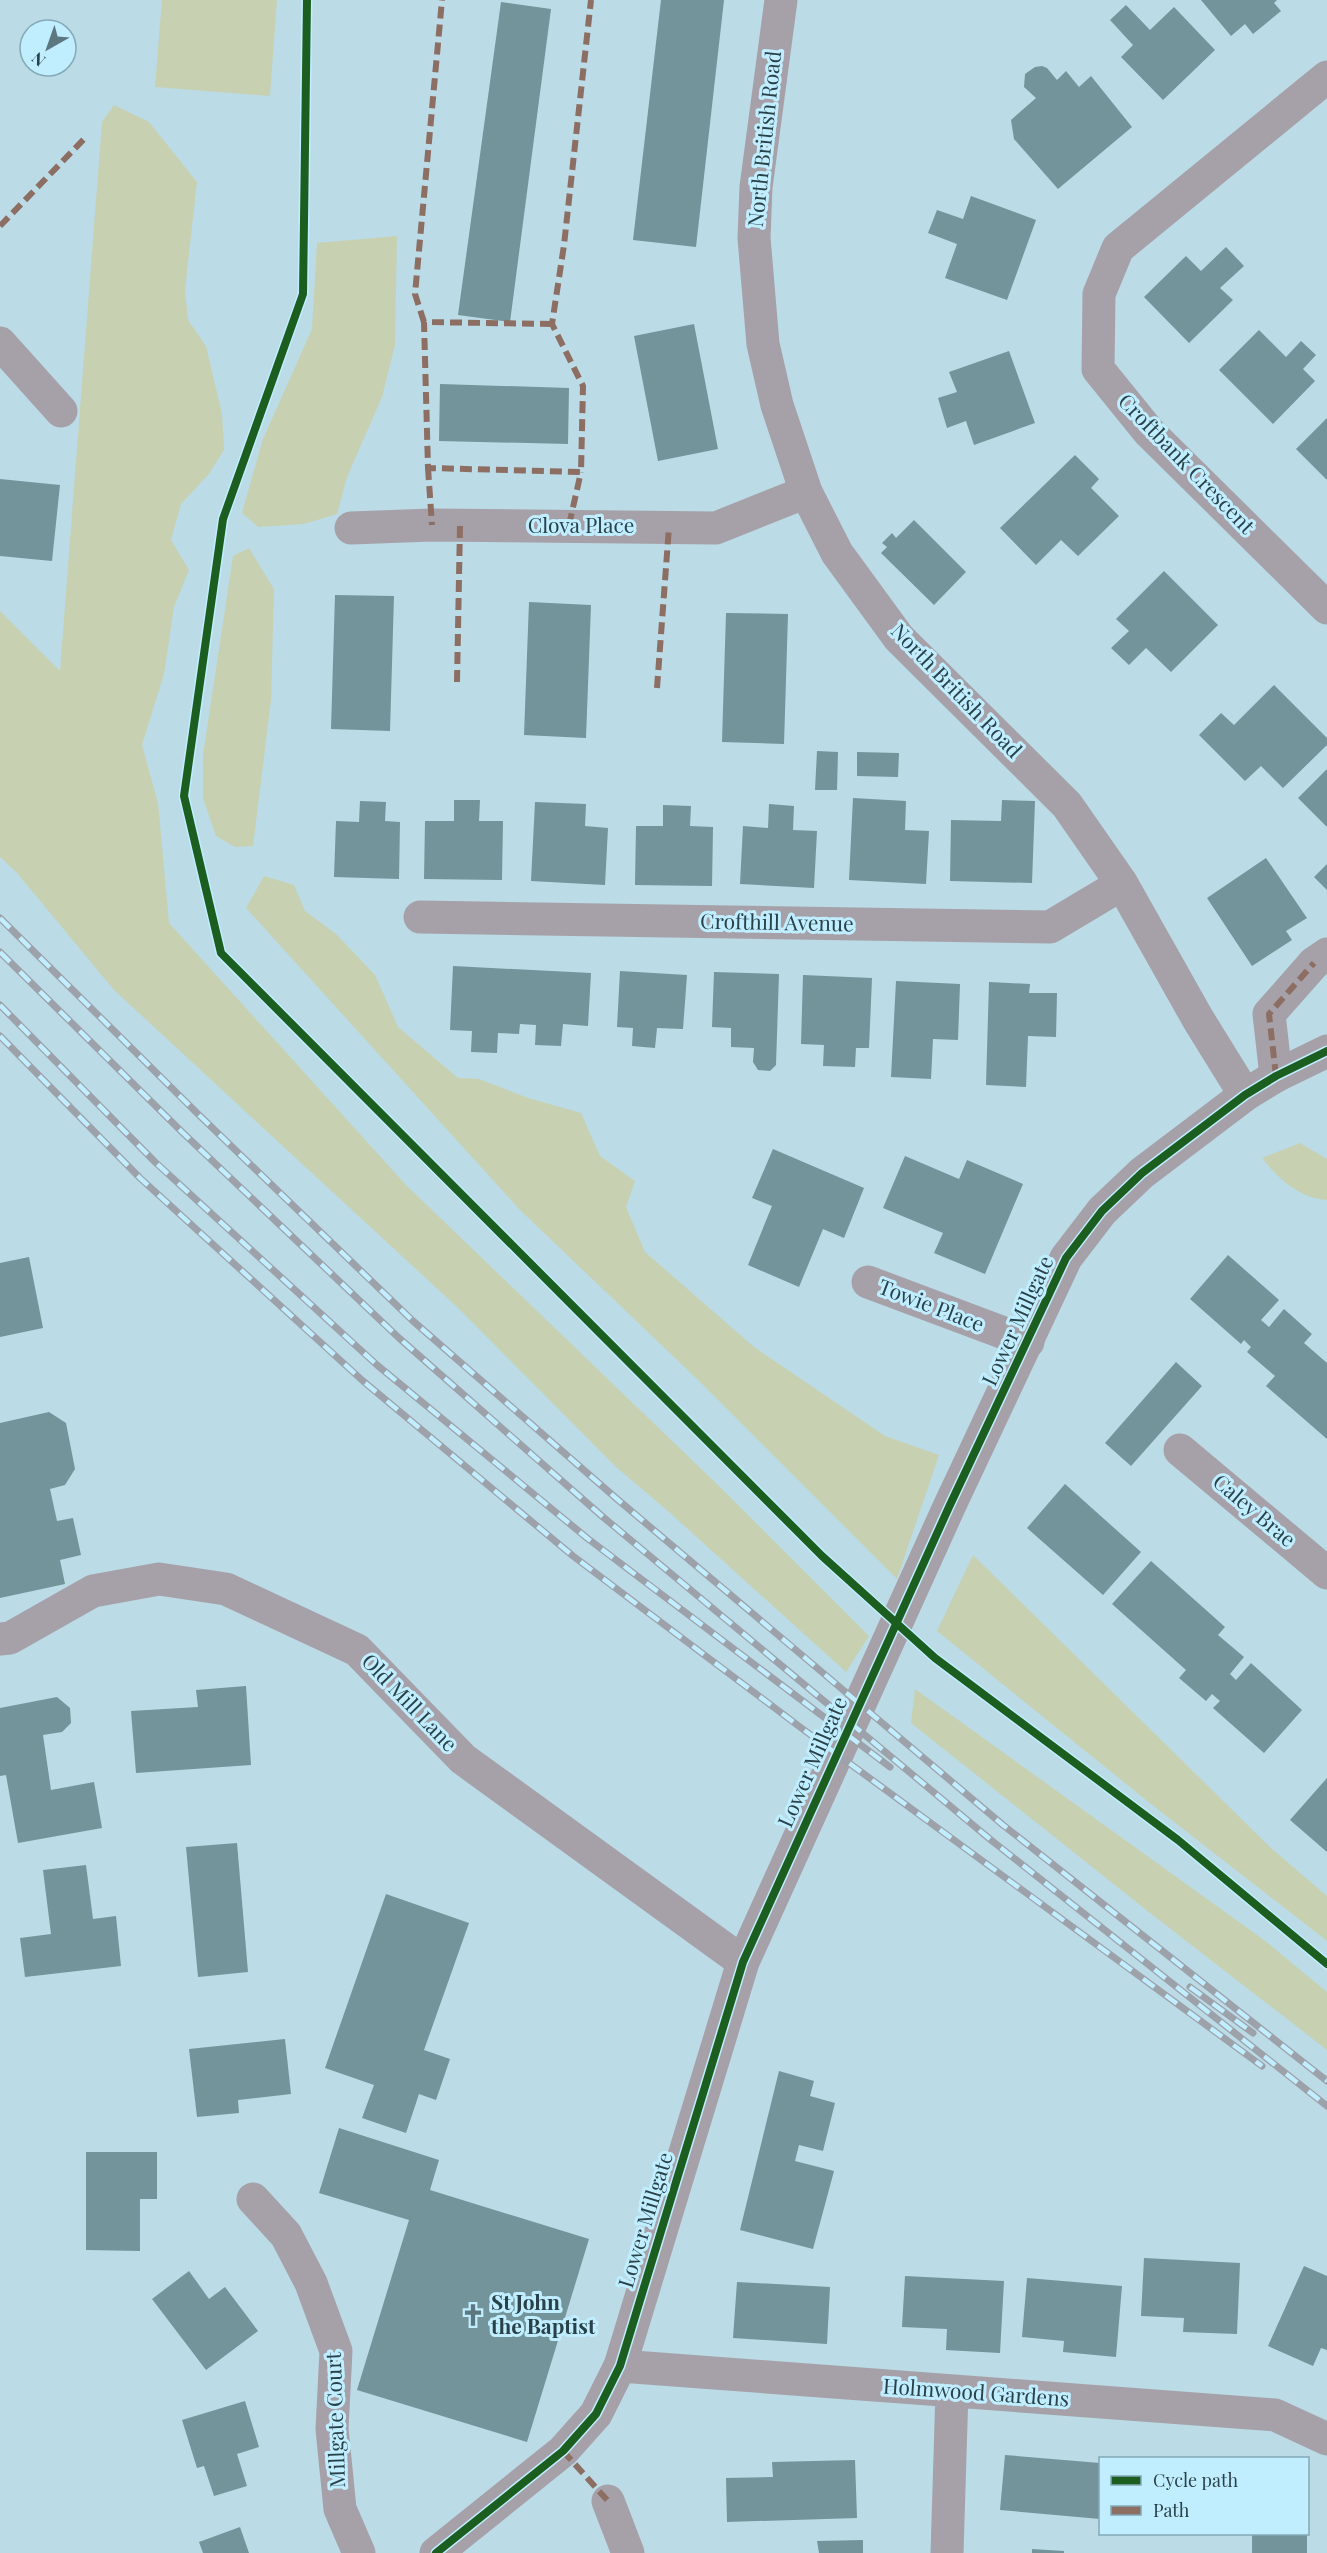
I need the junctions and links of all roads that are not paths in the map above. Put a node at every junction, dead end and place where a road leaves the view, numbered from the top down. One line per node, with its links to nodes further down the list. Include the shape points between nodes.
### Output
1 (781, 0): 5 (street, North British Road, via 756,188 754,238 764,344 777,405)
2 (1327, 77): 7 (street, Croftbank Crescent, via 1118,248 1098,294 1098,369 1149,432)
3 (0, 342): 4 (street)
4 (61, 411)
5 (806, 492): 6 (street, Clova Place, via 716,528); 8 (street, North British Road, via 837,553 899,638 1067,805)
6 (351, 528)
7 (1327, 608)
8 (1122, 884): 9 (street, Crofthill Avenue, via 1050,927); 13 (street, North British Road)
9 (420, 917)
10 (1320, 959): 12 (street, via 1269,1014)
11 (1327, 1051): 12 (street, Lower Millgate)
12 (1276, 1076): 13 (street, Lower Millgate)
13 (1245, 1095): 15 (street, Lower Millgate, via 1142,1173 1102,1211 1066,1258)
14 (868, 1282): 15 (street, Towie Place)
15 (1028, 1342): 19 (street, Lower Millgate)
16 (1180, 1450): 17 (street, Caley Brae)
17 (1327, 1573)
18 (0, 1640): 19 (street, Old Mill Lane, via 93,1591 159,1579 226,1589 357,1650 463,1759)
19 (743, 1962): 21 (street, Lower Millgate)
20 (253, 2199): 25 (street, Millgate Court, via 286,2235 311,2283 336,2351 332,2429 340,2509)
21 (620, 2366): 22 (street, Holmwood Gardens); 26 (street, Lower Millgate, via 596,2415 563,2451)
22 (952, 2391): 23 (street, Holmwood Gardens, via 1275,2415); 28 (street)
23 (1327, 2439)
24 (608, 2501): 27 (street)
25 (359, 2553)
26 (436, 2553)
27 (628, 2553)
28 (947, 2553)

